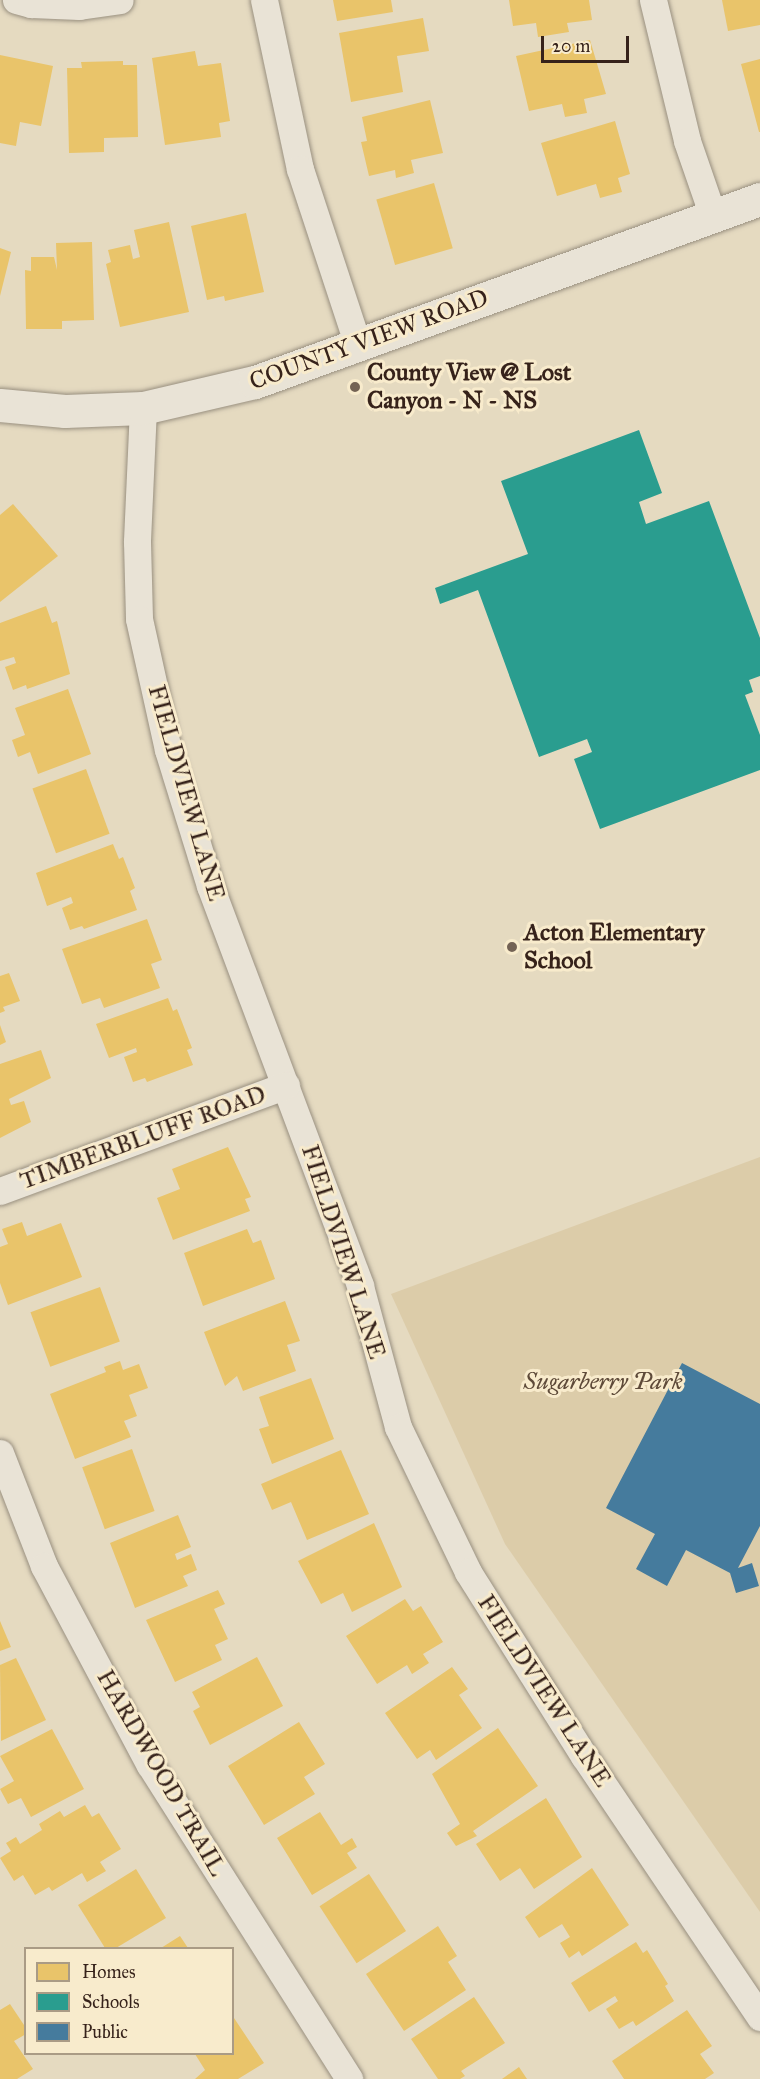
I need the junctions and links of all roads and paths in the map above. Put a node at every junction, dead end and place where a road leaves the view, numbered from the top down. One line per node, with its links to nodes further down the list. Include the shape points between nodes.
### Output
1 (16, 0): 2 (street, via 79,6)
2 (120, 0)
3 (264, 0): 7 (street, via 300,169)
4 (653, 0): 6 (street, via 687,141)
5 (760, 199): 6 (street, COUNTY VIEW ROAD)
6 (713, 216): 7 (street, COUNTY VIEW ROAD)
7 (358, 345): 9 (street, COUNTY VIEW ROAD, via 255,382)
8 (0, 405): 9 (street, COUNTY VIEW ROAD, via 65,411)
9 (143, 408): 10 (street, FIELDVIEW LANE, via 137,542 139,619 168,750 204,868)
10 (286, 1085): 11 (street, TIMBERBLUFF ROAD); 13 (street, FIELDVIEW LANE, via 360,1286 398,1427 468,1572 584,1756)
11 (0, 1191)
12 (0, 1453): 14 (street, HARDWOOD TRAIL, via 44,1566 150,1765)
13 (760, 2017)
14 (349, 2079)

